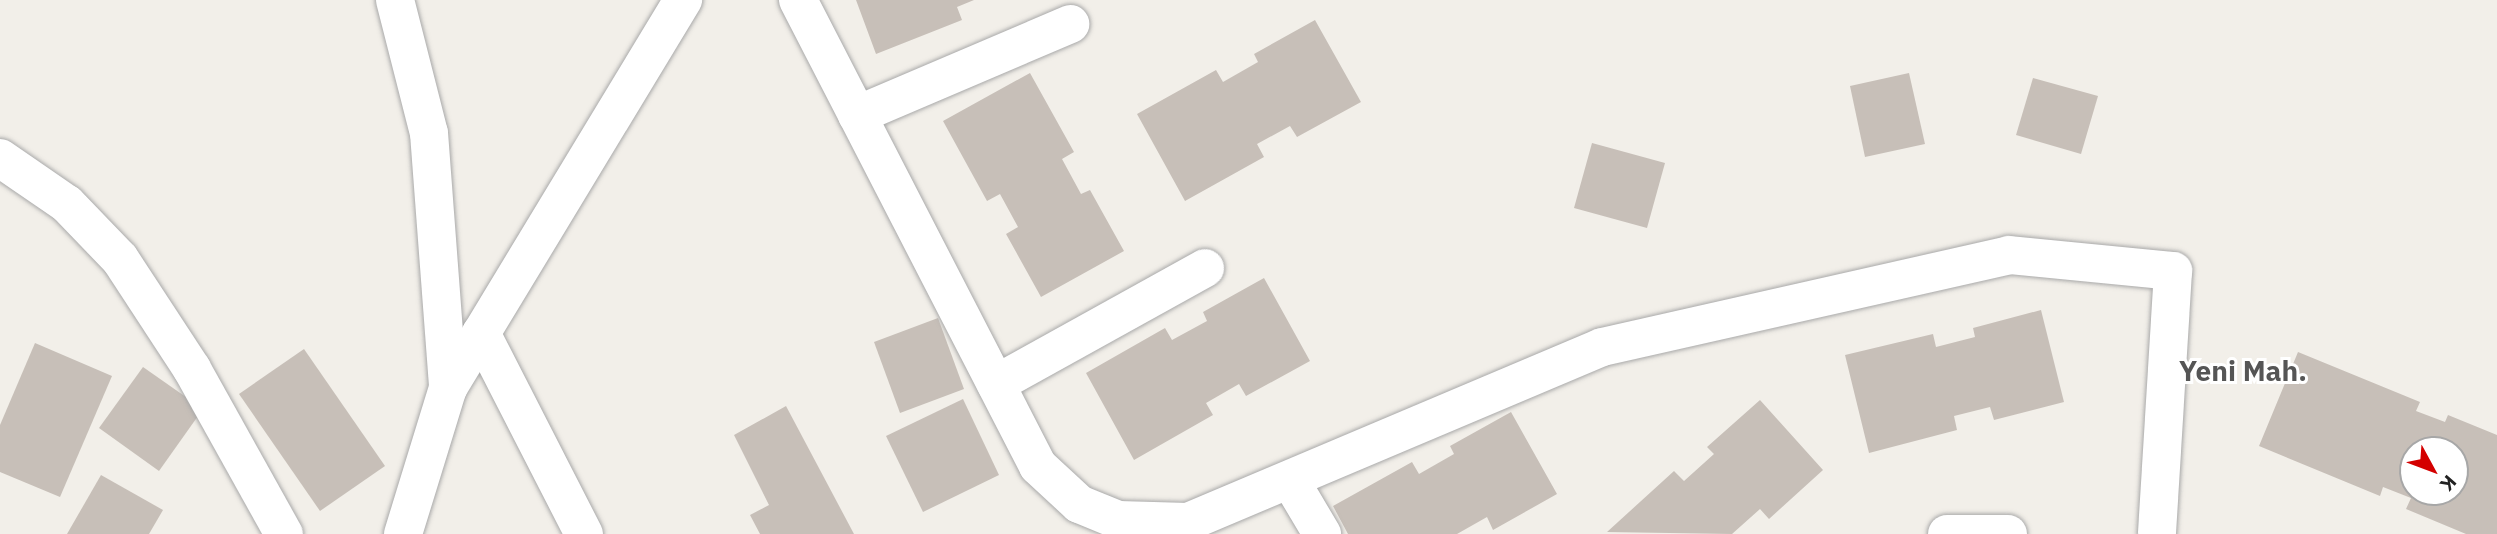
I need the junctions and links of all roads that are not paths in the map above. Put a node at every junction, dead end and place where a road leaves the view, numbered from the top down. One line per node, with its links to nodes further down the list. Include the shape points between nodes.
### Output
1 (395, 0): 10 (street, via 403,14 429,133)
2 (683, 0): 8 (street)
3 (798, 0): 5 (street)
4 (1070, 24): 5 (street)
5 (857, 115): 9 (street)
6 (0, 158): 13 (street, via 67,204 120,259 192,369)
7 (1205, 268): 9 (street)
8 (481, 333): 10 (street); 15 (street)
9 (996, 384): 12 (street, via 1038,466)
10 (448, 388): 14 (street)
11 (1290, 480): 12 (street, via 1188,522); 16 (street); 19 (street, via 1602,346 2009,255 2173,271)
12 (1086, 519)
13 (284, 534)
14 (403, 534)
15 (584, 534)
16 (1322, 534)
17 (1947, 534): 18 (street)
18 (2008, 534)
19 (2157, 534)

